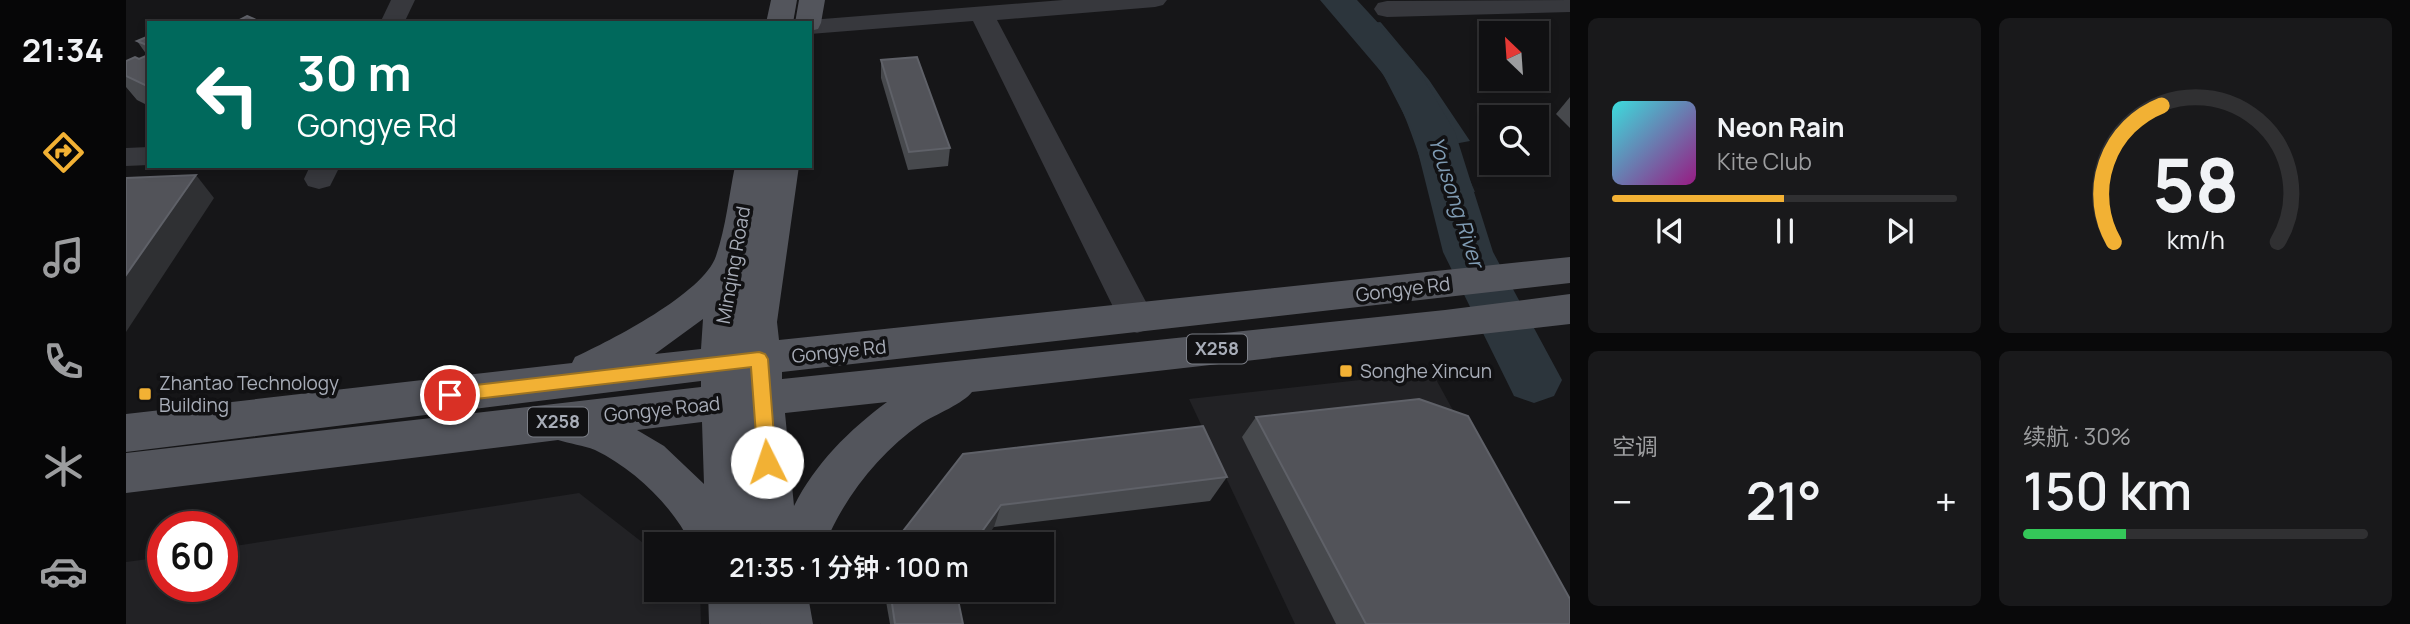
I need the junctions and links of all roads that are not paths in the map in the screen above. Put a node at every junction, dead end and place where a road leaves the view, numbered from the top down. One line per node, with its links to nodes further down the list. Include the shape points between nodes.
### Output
1 (403, 0): 8 (street)
2 (784, 0): 9 (main road)
3 (811, 0): 10 (main road)
4 (1155, 0): 7 (street)
5 (1570, 4): 6 (street)
6 (1387, 9)
7 (981, 13): 11 (street); 19 (street)
8 (393, 21)
9 (779, 21)
10 (809, 21)
11 (812, 25)
12 (147, 156): 13 (street)
13 (126, 157)
14 (751, 168): 16 (main road, Minqing Road)
15 (783, 168): 21 (main road, Minqing Road)
16 (732, 264): 21 (main road, Minqing Road, via 721,327); 22 (main road, via 682,318)
17 (1561, 271): 19 (main road, Gongye Rd / X258)
18 (1570, 309): 20 (main road, Gongye Rd / X258)
19 (1137, 319): 21 (main road, Gongye Rd / X258)
20 (990, 373): 21 (main road, Gongye Road / X258); 28 (main road, via 936,392 878,432 825,496)
21 (741, 381): 22 (main road, Gongye Road / X258); 26 (main road); 27 (main road)
22 (556, 402): 23 (main road, X258); 24 (main road, Gongye Road / X258); 25 (main road, via 660,471 690,500)
23 (126, 433)
24 (126, 473)
25 (708, 532)
26 (731, 532)
27 (773, 532)
28 (807, 532)

